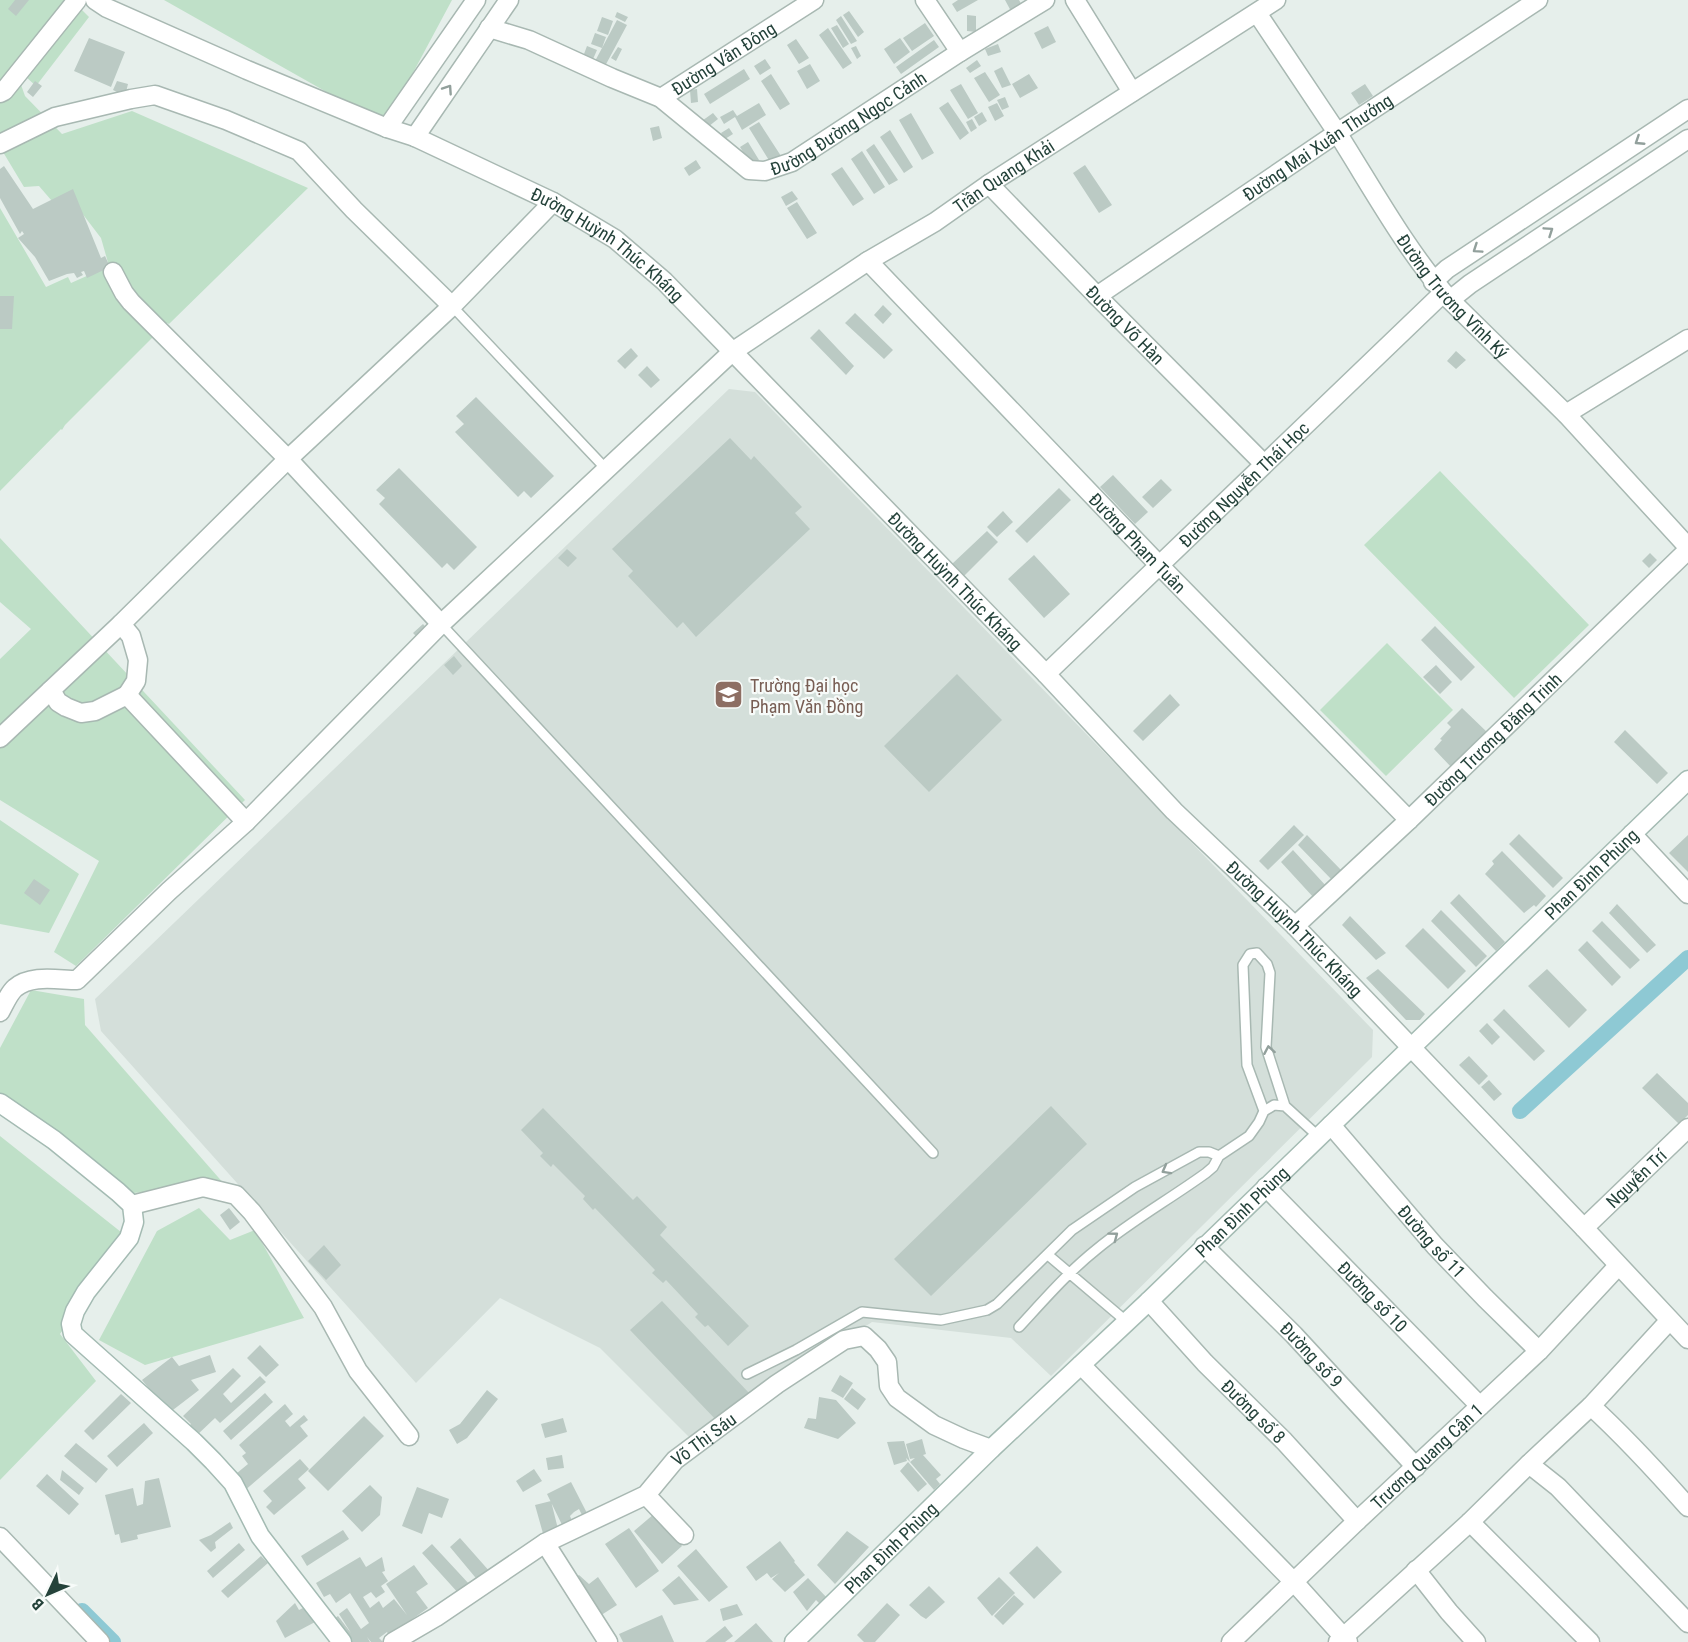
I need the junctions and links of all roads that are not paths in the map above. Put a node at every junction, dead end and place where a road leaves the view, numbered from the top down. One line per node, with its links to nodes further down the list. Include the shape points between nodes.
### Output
1 (77, 0): 15 (street)
2 (95, 0): 18 (street, Đường Huỳnh Thúc Kháng, via 247,70)
3 (476, 0): 18 (street)
4 (509, 0): 12 (street)
5 (814, 0): 16 (street, Đường Vân Đông)
6 (925, 0): 13 (street)
7 (1045, 0): 13 (street, Đường Đường Ngọc Cảnh)
8 (1075, 0): 14 (street)
9 (1276, 0): 11 (street, Trần Quang Khải)
10 (1538, 0): 19 (street, Đường Mai Xuân Thưởng)
11 (1257, 13): 14 (street, Trần Quang Khải); 19 (street, Đường Trương Vĩnh Ký)
12 (489, 28): 16 (street, Đường Đường Ngọc Cảnh, via 529,40); 20 (street, one-way to 12)
13 (960, 52): 16 (street, Đường Đường Ngọc Cảnh, via 792,162 765,171 749,170)
14 (1132, 92): 23 (street, Trần Quang Khải)
15 (0, 93)
16 (661, 98)
17 (1688, 109): 27 (street, Đường Nguyễn Thái Học, one-way to 27, via 1448,269)
18 (387, 128): 20 (street, Đường Huỳnh Thúc Kháng)
19 (1337, 133): 27 (street, Đường Trương Vĩnh Ký, via 1407,245); 28 (street, Đường Mai Xuân Thưởng)
20 (415, 137): 24 (street, Đường Huỳnh Thúc Kháng)
21 (1688, 139): 27 (street, Đường Nguyễn Thái Học, one-way to 21, via 1479,278)
22 (0, 144): 29 (street, via 55,117 155,95 226,120 299,151)
23 (989, 184): 25 (street, Trần Quang Khải, via 935,222); 28 (street, Đường Võ Hàn)
24 (554, 202): 29 (street); 31 (street, Đường Huỳnh Thúc Kháng, via 615,239 664,281)
25 (868, 261): 31 (street, Trần Quang Khải); 37 (street, Đường Phạm Tuân)
26 (113, 272): 33 (street, via 131,302)
27 (1442, 292): 32 (street, Đường Trương Vĩnh Ký); 34 (street, Đường Nguyễn Thái Học)
28 (1097, 296): 34 (street, Đường Võ Hàn)
29 (452, 306): 33 (street); 35 (lane)
30 (1688, 339): 32 (street)
31 (732, 352): 35 (street, Trần Quang Khải); 40 (street, Đường Huỳnh Thúc Kháng)
32 (1566, 414): 36 (street, Đường Trương Vĩnh Ký)
33 (288, 459): 38 (street); 39 (street)
34 (1264, 464): 37 (street, Đường Nguyễn Thái Học)
35 (607, 470): 39 (street, Trần Quang Khải)
36 (1688, 549): 45 (street, Đường Trương Đăng Trinh)
37 (1159, 565): 40 (street, Đường Nguyễn Thái Học); 45 (street, Đường Phạm Tuân)
38 (121, 624): 41 (street); 42 (street, via 131,636 138,660 136,681)
39 (441, 624): 46 (street, Trần Quang Khải); 57 (lane)
40 (1046, 674): 49 (street, Đường Huỳnh Thúc Kháng, via 1174,811)
41 (51, 690): 42 (street, via 58,702 81,713 95,711); 43 (street)
42 (127, 695): 46 (street)
43 (0, 738)
44 (1688, 780): 47 (street, Phan Đình Phùng)
45 (1409, 820): 49 (street, Đường Trương Đăng Trinh)
46 (246, 822): 50 (street, Trần Quang Khải, via 77,980 39,978 24,982 14,989)
47 (1632, 834): 48 (street); 51 (street, Phan Đình Phùng)
48 (1688, 894)
49 (1295, 926): 51 (street, Đường Huỳnh Thúc Kháng)
50 (0, 1012)
51 (1412, 1048): 56 (street, Phan Đình Phùng); 61 (street, Đường Huỳnh Thúc Kháng)
52 (0, 1103): 60 (street, via 54,1140)
53 (1285, 1106): 54 (lane, via 1274,1105); 54 (lane, one-way to 54, via 1266,1047 1270,973 1257,953 1250,954 1244,965 1247,1065); 56 (lane)
54 (1264, 1111): 58 (lane, via 1249,1136)
55 (1688, 1128): 61 (street, Nguyễn Trí)
56 (1325, 1131): 59 (street, Phan Đình Phùng); 71 (street, Đường số 11)
57 (933, 1153)
58 (1219, 1156): 63 (lane, one-way to 63, via 1199,1152 1136,1187 1072,1230); 65 (lane, one-way to 58, via 1120,1231 1214,1167)
59 (1266, 1187): 62 (street, Phan Đình Phùng); 74 (street, Đường số 10)
60 (132, 1205): 76 (street, via 203,1186 236,1195 323,1307 358,1371); 92 (street, via 134,1222 129,1238 86,1292 75,1311 73,1334 220,1468 260,1536)
61 (1584, 1228): 64 (street, Đường Huỳnh Thúc Kháng)
62 (1204, 1246): 66 (street, Phan Đình Phùng); 79 (street, Đường số 9)
63 (1048, 1255): 65 (lane); 73 (lane, via 987,1310 941,1320 862,1312)
64 (1618, 1266): 67 (street, Đường Huỳnh Thúc Kháng); 71 (street, Trương Quang Cận 1)
65 (1069, 1273): 68 (lane); 69 (lane)
66 (1149, 1301): 68 (street, Phan Đình Phùng); 82 (street, Đường số 8)
67 (1669, 1321): 70 (street, Đường Huỳnh Thúc Kháng); 75 (street)
68 (1127, 1322): 72 (street, Phan Đình Phùng)
69 (1019, 1327)
70 (1688, 1340)
71 (1539, 1351): 74 (street, Trương Quang Cận 1)
72 (1081, 1365): 77 (street, Phan Đình Phùng); 88 (street)
73 (747, 1374)
74 (1480, 1406): 79 (street, Trương Quang Cận 1)
75 (1591, 1406): 78 (street); 81 (street)
76 (409, 1436)
77 (992, 1449): 80 (street, Võ Thị Sáu, via 934,1425 897,1398 889,1386 887,1362 864,1336 844,1340 777,1384 675,1460); 95 (street, Phan Đình Phùng)
78 (1529, 1464): 83 (street); 89 (street, via 1558,1487)
79 (1416, 1467): 82 (street, Trương Quang Cận 1)
80 (646, 1494): 84 (street); 86 (street, Võ Thị Sáu)
81 (1688, 1507)
82 (1357, 1521): 88 (street, Trương Quang Cận 1)
83 (1470, 1522): 87 (street); 98 (street)
84 (684, 1534)
85 (0, 1537): 91 (street)
86 (545, 1543): 93 (street, Võ Thị Sáu); 94 (street)
87 (1416, 1570): 90 (street); 97 (street)
88 (1294, 1582): 90 (street); 96 (street, Trương Quang Cận 1)
89 (1688, 1623)
90 (1343, 1640)
91 (100, 1642)
92 (342, 1642)
93 (393, 1642)
94 (608, 1642)
95 (794, 1642)
96 (1231, 1642)
97 (1476, 1642)
98 (1590, 1642)

